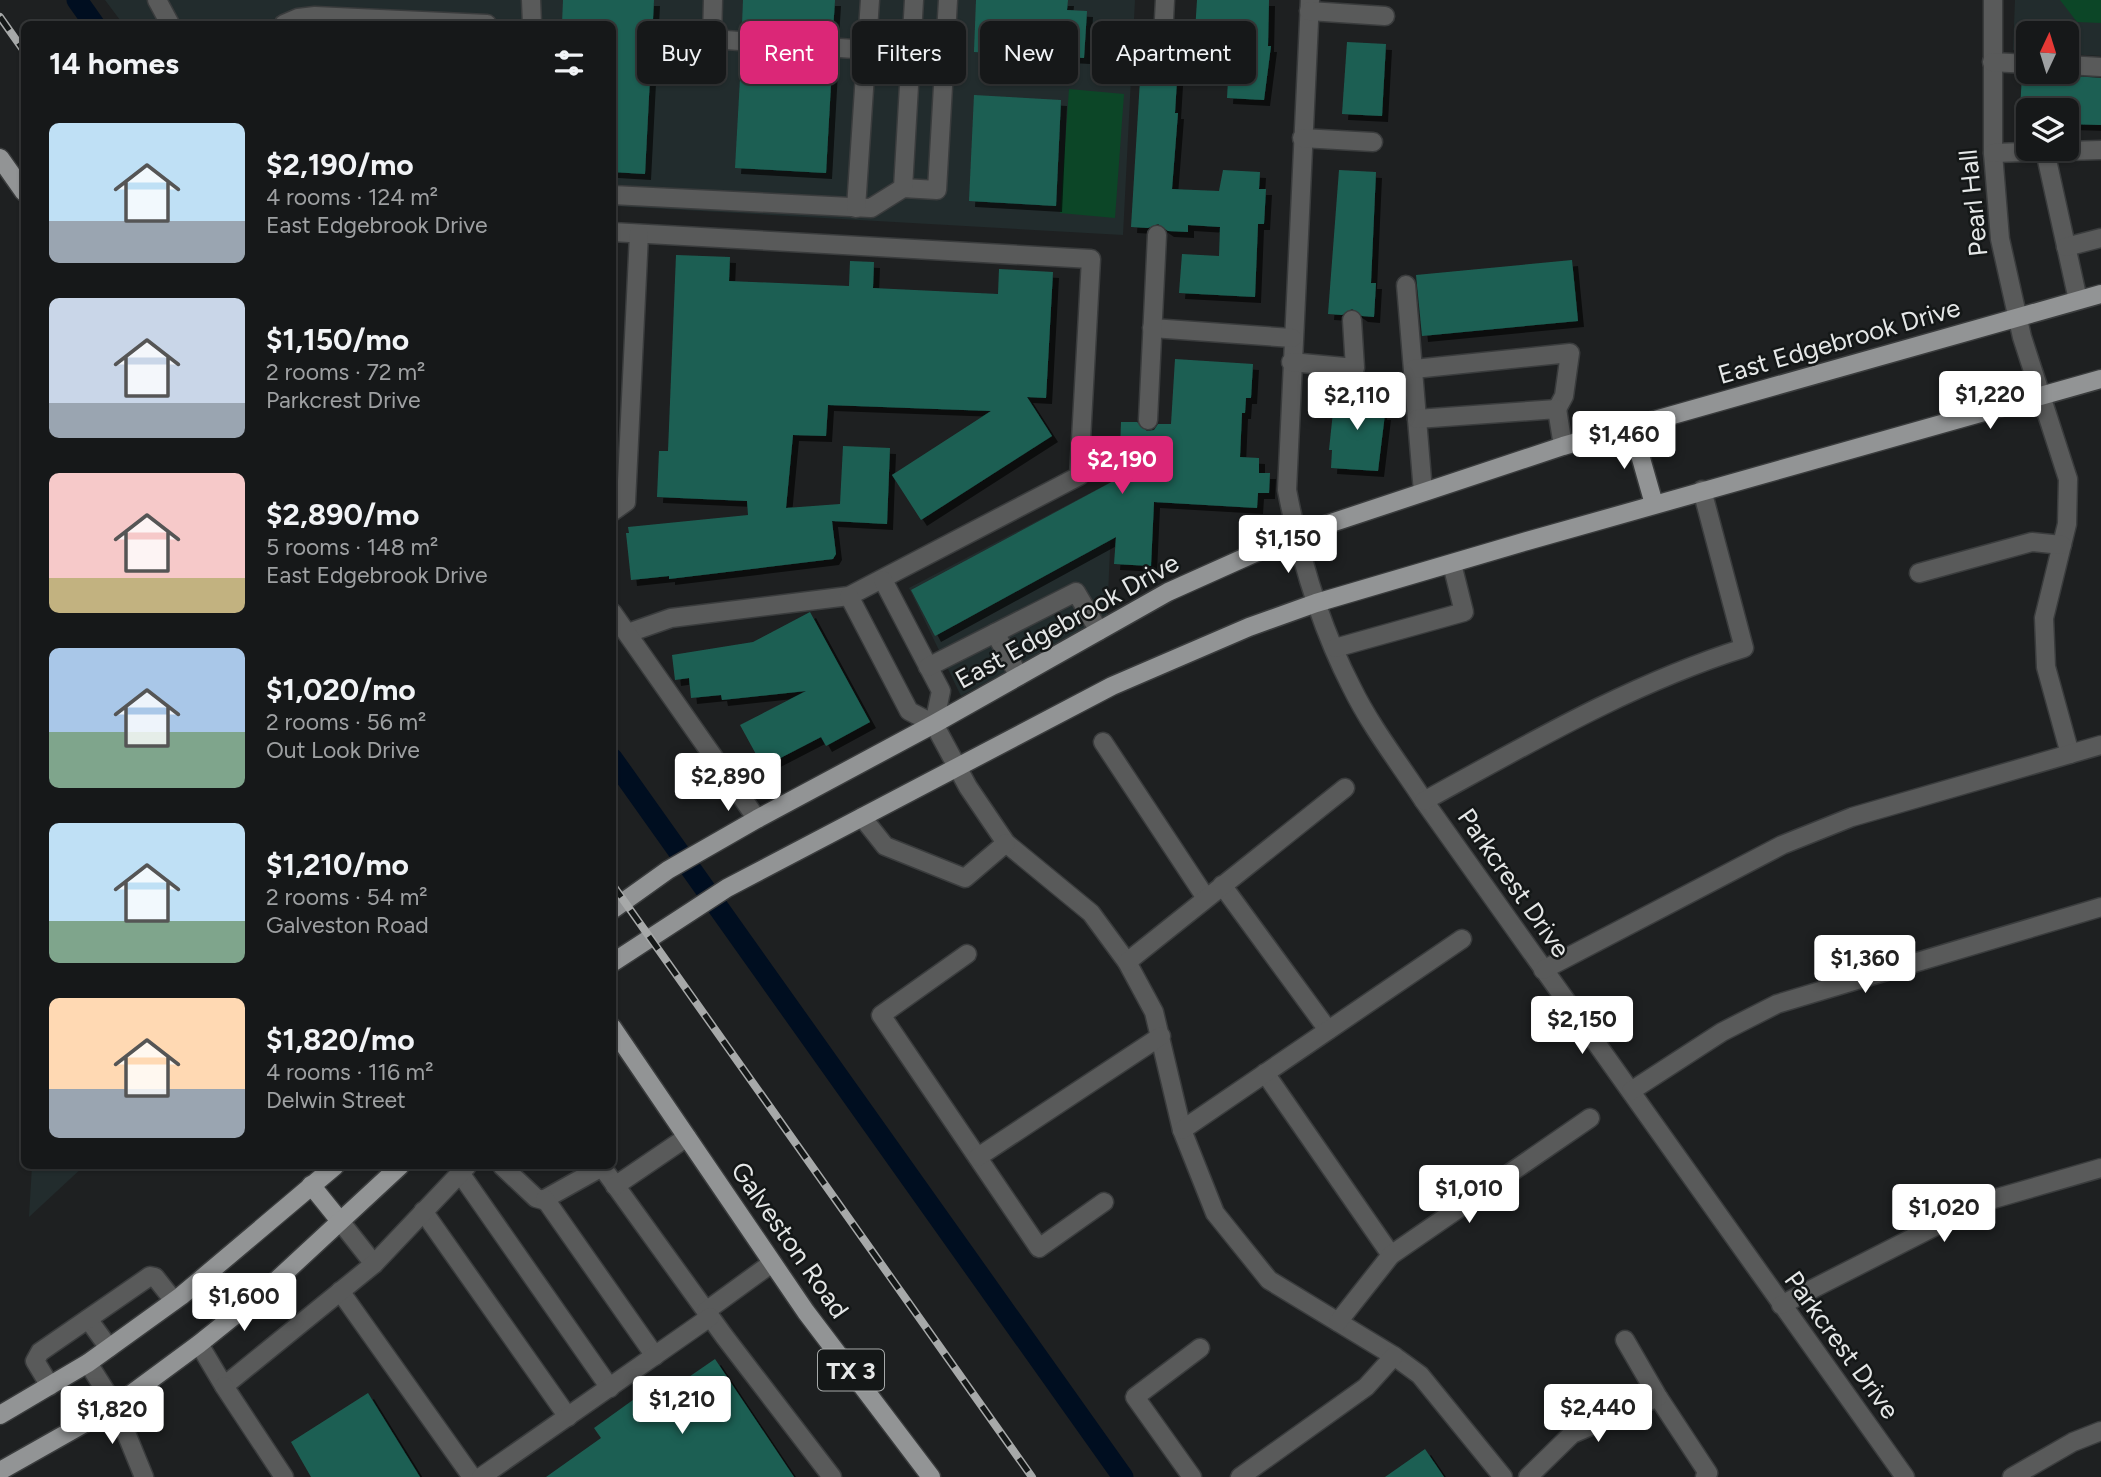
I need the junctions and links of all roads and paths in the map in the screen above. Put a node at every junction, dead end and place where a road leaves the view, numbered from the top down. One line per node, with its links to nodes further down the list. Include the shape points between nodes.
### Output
1 (157, 0): 12 (street)
2 (531, 0): 15 (street)
3 (713, 0): 18 (street, via 712,39)
4 (870, 0): 16 (street)
5 (914, 0): 17 (street)
6 (948, 0): 34 (street, via 937,190)
7 (1165, 0): 11 (street)
8 (1993, 0): 19 (street, Pearl Hall)
9 (1309, 5): 10 (street); 25 (street, Parkcrest Drive)
10 (1385, 16)
11 (1164, 19)
12 (168, 21)
13 (291, 21): 14 (street, via 315,16)
14 (422, 21)
15 (532, 21)
16 (868, 21)
17 (913, 21)
18 (852, 49)
19 (1992, 62): 20 (street); 30 (street, Pearl Hall)
20 (2016, 63)
21 (2079, 66): 22 (street)
22 (2101, 67)
23 (864, 84): 36 (street)
24 (909, 84): 34 (street)
25 (1303, 138): 26 (street); 48 (street, Parkcrest Drive)
26 (1374, 142)
27 (2101, 149): 28 (street)
28 (2079, 150)
29 (2016, 152): 30 (street)
30 (1993, 153): 45 (street, Pearl Hall, via 2000,239)
31 (0, 158): 33 (main road)
32 (2047, 161): 41 (street)
33 (21, 188)
34 (903, 188): 36 (street, via 871,208)
35 (616, 195): 36 (street)
36 (856, 208)
37 (616, 232): 38 (street)
38 (639, 234): 61 (street, via 626,502); 66 (street, via 1091,259 1079,476)
39 (1157, 235): 47 (street)
40 (2101, 238): 41 (street)
41 (2066, 247): 44 (street)
42 (1406, 285): 50 (street)
43 (2101, 293): 44 (main road, East Edgebrook Drive)
44 (2078, 300): 45 (main road, East Edgebrook Drive)
45 (2017, 318): 52 (street, Pearl Hall); 56 (main road, East Edgebrook Drive)
46 (1352, 320): 49 (street, via 1354,368)
47 (1152, 328): 48 (street); 55 (street)
48 (1292, 338): 49 (street, Parkcrest Drive)
49 (1291, 362): 62 (street, Parkcrest Drive, via 1287,490)
50 (1414, 369): 53 (street, via 1570,353 1564,396); 54 (street)
51 (2101, 379): 52 (main road)
52 (2040, 397): 58 (main road); 63 (street, Pearl Hall, via 2068,479)
53 (1557, 408): 54 (street); 57 (street)
54 (1418, 419): 59 (street)
55 (1148, 420)
56 (1632, 427): 57 (main road, East Edgebrook Drive); 60 (main road)
57 (1563, 446): 59 (main road, East Edgebrook Drive)
58 (1702, 490): 60 (main road); 82 (street, via 1744,648 1616,697)
59 (1423, 492): 62 (main road, East Edgebrook Drive)
60 (1654, 504): 64 (main road)
61 (616, 509)
62 (1295, 535): 68 (street, Parkcrest Drive); 70 (main road, East Edgebrook Drive, via 1168,592)
63 (2062, 545): 65 (street, via 2032,542); 79 (street, Pearl Hall, via 2044,618 2046,654)
64 (1452, 564): 68 (main road); 73 (street, via 1464,612)
65 (1919, 573)
66 (883, 580): 67 (street); 74 (street)
67 (849, 596): 71 (street, via 671,618); 76 (street, via 909,711)
68 (1317, 603): 73 (street, Parkcrest Drive); 80 (main road, via 1112,686)
69 (616, 617): 71 (street)
70 (1099, 631): 72 (street, via 1076,593); 75 (main road, East Edgebrook Drive)
71 (628, 633): 84 (street)
72 (995, 633): 74 (street); 75 (street)
73 (1335, 648): 82 (street, Parkcrest Drive, via 1352,689)
74 (928, 667): 76 (street, via 941,691)
75 (1019, 676): 76 (main road, East Edgebrook Drive)
76 (934, 724): 80 (street); 84 (main road, East Edgebrook Drive)
77 (1103, 742): 87 (street)
78 (2101, 745): 79 (street)
79 (2070, 754): 94 (street, via 1852,817 1782,845)
80 (957, 767): 83 (main road); 85 (street)
81 (1345, 788): 86 (street)
82 (1424, 801): 94 (street, Parkcrest Drive)
83 (862, 817): 85 (street, via 885,846 965,878); 92 (main road, via 727,888)
84 (757, 819): 88 (main road, East Edgebrook Drive, via 668,870)
85 (1006, 843): 93 (street, via 1091,913)
86 (1222, 886): 87 (street); 95 (street)
87 (1206, 898): 93 (street)
88 (616, 907)
89 (2101, 907): 99 (street, via 1777,1004 1722,1032)
90 (1462, 939): 95 (street)
91 (968, 954): 103 (street, via 881,1015)
92 (616, 960)
93 (1127, 962): 97 (street, via 1154,1012)
94 (1543, 970): 99 (street, Parkcrest Drive)
95 (1328, 1030): 98 (street)
96 (616, 1033): 102 (main road, Galveston Road / TX 3)
97 (1161, 1036): 101 (street); 103 (street)
98 (1265, 1073): 101 (street); 117 (street)
99 (1631, 1091): 122 (street, Parkcrest Drive)
100 (1590, 1118): 117 (street)
101 (1182, 1129): 125 (street, via 1215,1213 1269,1280)
102 (687, 1137): 112 (street); 118 (main road, Galveston Road / TX 3)
103 (978, 1157): 114 (street, via 1039,1248)
104 (2101, 1168): 122 (street, via 1983,1202)
105 (331, 1169): 111 (main road)
106 (397, 1169): 116 (main road)
107 (463, 1169): 115 (street); 135 (street)
108 (505, 1169): 113 (street, via 536,1198)
109 (598, 1169): 113 (street)
110 (603, 1169): 112 (street)
111 (311, 1185): 116 (main road); 121 (main road)
112 (615, 1186): 123 (street)
113 (545, 1199): 130 (street)
114 (1104, 1202)
115 (424, 1212): 119 (street); 139 (street)
116 (340, 1221): 119 (street); 127 (main road)
117 (1391, 1255): 125 (street)
118 (772, 1263): 123 (street); 142 (main road, Galveston Road / TX 3)
119 (374, 1264): 120 (street)
120 (340, 1291): 134 (street); 145 (street)
121 (174, 1301): 124 (street, via 150,1276); 128 (main road)
122 (1781, 1306): 153 (street, Parkcrest Drive)
123 (708, 1314): 130 (street); 147 (street)
124 (88, 1319): 128 (street); 133 (street, via 40,1352 35,1361)
125 (1338, 1322): 131 (street)
126 (1625, 1340): 136 (street)
127 (199, 1344): 134 (street); 137 (main road)
128 (109, 1348): 132 (main road)
129 (1200, 1348): 148 (street, via 1135,1397)
130 (655, 1356): 135 (street)
131 (1394, 1356): 149 (street, via 1366,1387); 150 (street, via 1420,1375)
132 (88, 1363): 133 (main road); 137 (street)
133 (50, 1386): 138 (main road)
134 (224, 1386): 144 (street)
135 (610, 1388): 139 (street)
136 (1658, 1397): 151 (street, via 1572,1434); 152 (street, via 1708,1473)
137 (115, 1406): 141 (main road); 143 (street)
138 (0, 1415)
139 (568, 1417): 146 (street)
140 (2101, 1431): 154 (street)
141 (0, 1471)
142 (929, 1476)
143 (144, 1477)
144 (284, 1477)
145 (472, 1477)
146 (481, 1477)
147 (832, 1477)
148 (1192, 1477)
149 (1240, 1477)
150 (1503, 1477)
151 (1528, 1477)
152 (1705, 1477)
153 (1905, 1477)
154 (2012, 1477)

